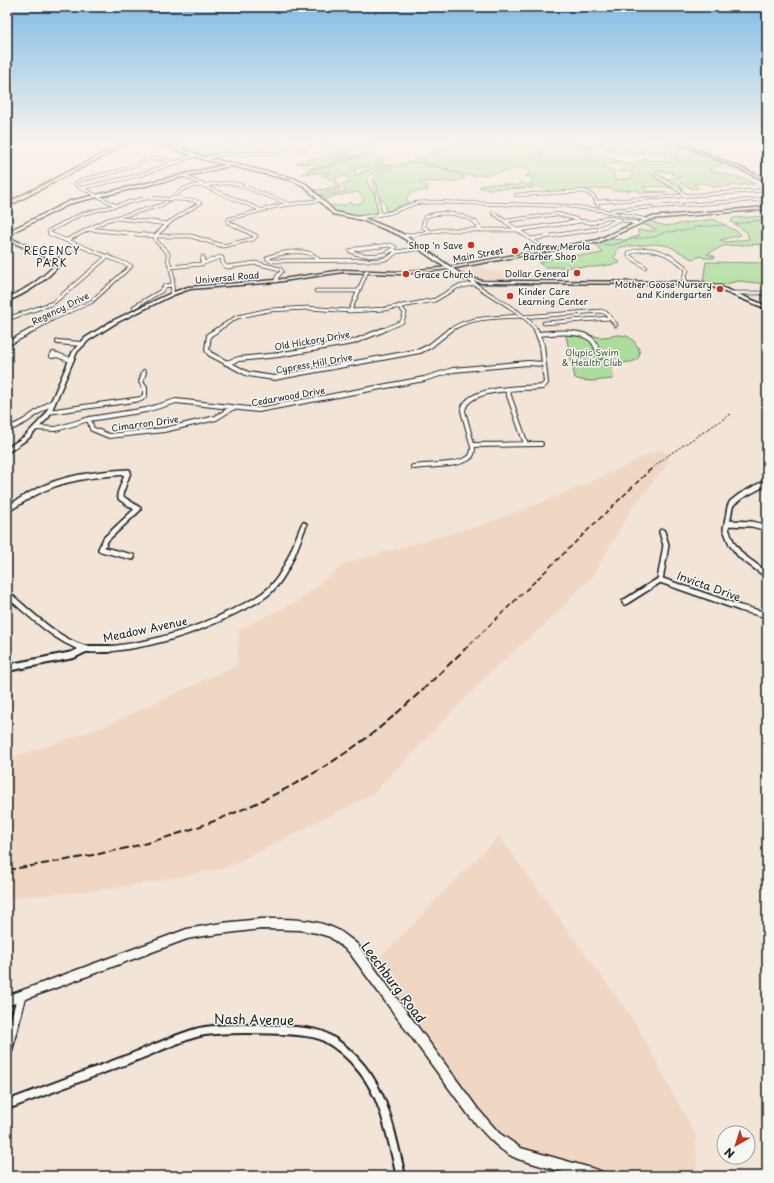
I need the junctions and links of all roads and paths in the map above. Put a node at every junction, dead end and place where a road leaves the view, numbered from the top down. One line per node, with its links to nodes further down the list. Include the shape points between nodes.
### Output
1 (24, 195): 18 (highway)
2 (24, 195): 18 (highway)
3 (100, 195): 12 (street)
4 (176, 195): 14 (street)
5 (227, 195): 23 (street)
6 (266, 195): 19 (street)
7 (316, 195): 16 (main road)
8 (377, 195): 26 (street)
9 (538, 195): 21 (street)
10 (590, 195): 17 (street)
11 (698, 195): 13 (street)
12 (97, 196): 20 (street); 49 (street, via 65,205 11,232 10,238 13,241)
13 (687, 196): 17 (street)
14 (172, 198): 20 (street, via 148,198); 27 (street, via 159,206); 34 (street, via 200,202)
15 (767, 199): 24 (street)
16 (321, 200): 19 (street); 28 (main road, via 334,213)
17 (596, 202): 24 (street)
18 (7, 204)
19 (289, 204): 23 (street)
20 (116, 205): 41 (street, Regency Drive, via 82,214 49,231 50,234)
21 (538, 205): 24 (street); 26 (street, via 421,203)
22 (767, 208): 29 (street, Main Street)
23 (261, 210): 39 (street, via 228,220 229,223 256,236 239,244 223,246 194,236)
24 (601, 211): 29 (street)
25 (493, 213): 32 (street)
26 (380, 215): 28 (street)
27 (112, 218): 34 (street); 35 (street)
28 (356, 218): 40 (main road)
29 (644, 219): 33 (street, Main Street)
30 (620, 220): 31 (street, via 606,217 593,222); 33 (street); 42 (street, via 604,227)
31 (583, 221): 32 (street, via 558,214); 37 (street)
32 (505, 222): 37 (street)
33 (636, 223): 46 (street, Main Street, via 598,242)
34 (167, 224): 39 (street)
35 (88, 229): 39 (street); 41 (street)
36 (481, 230): 37 (street); 38 (street); 38 (street, via 480,226 466,217 436,214 425,217 423,226)
37 (518, 230): 42 (street)
38 (430, 232): 40 (street)
39 (155, 236): 53 (street, via 168,250)
40 (404, 236): 44 (main road)
41 (67, 240): 43 (street, Regency Drive)
42 (531, 240): 46 (street)
43 (82, 246): 48 (street, Regency Drive); 49 (street)
44 (422, 248): 47 (street); 54 (main road)
45 (393, 250): 45 (street, via 395,247 390,246 350,251 376,255); 47 (street)
46 (547, 250): 54 (street, Main Street)
47 (397, 252): 51 (street, via 383,260)
48 (108, 256): 74 (street, via 53,303); 81 (street, Regency Drive, via 131,266 91,302 54,318)
49 (51, 257): 66 (street, via 60,261 60,264 19,296)
50 (203, 258): 52 (street)
51 (316, 259): 51 (street, via 305,252 273,255 267,258 272,261)
52 (202, 264): 53 (street); 57 (street, via 220,257 226,267 259,264 282,270)
53 (170, 267): 60 (street)
54 (449, 268): 56 (street, Universal Road, via 400,273); 58 (main road)
55 (645, 268): 59 (street, via 629,256 629,253 651,249 665,253 685,267 687,270 684,277)
56 (367, 272): 57 (street, Universal Road, via 343,271); 62 (street)
57 (276, 281): 65 (street, Universal Road, via 198,287)
58 (471, 282): 59 (main road); 67 (street, Cypress Hill Drive, via 435,300); 72 (street)
59 (687, 283): 63 (main road, via 709,285)
60 (172, 285): 65 (street); 68 (street, via 165,286)
61 (316, 291): 62 (street)
62 (359, 292): 70 (street)
63 (731, 293): 64 (street); 69 (main road)
64 (767, 293)
65 (172, 294): 82 (street, Universal Road, via 114,322)
66 (7, 300)
67 (399, 306): 70 (street, Cypress Hill Drive); 86 (street, Old Hickory Drive, via 405,313 402,322 353,342)
68 (134, 307)
69 (767, 308)
70 (350, 311): 86 (street, Cypress Hill Drive, via 308,308 269,310 233,318 211,332 208,338 208,352)
71 (557, 314): 72 (street, Cypress Hill Drive); 73 (street, Cypress Hill Drive, via 601,311); 75 (street)
72 (521, 317): 79 (street); 86 (street, Cypress Hill Drive, via 457,326 420,352 284,377 254,377)
73 (610, 318): 75 (street); 77 (street)
74 (7, 319)
75 (562, 321): 76 (street); 78 (street)
76 (544, 322)
77 (616, 325)
78 (567, 327)
79 (539, 334): 84 (street, via 567,333 587,337 594,342); 87 (street)
80 (58, 342): 82 (street)
81 (7, 344)
82 (81, 344): 85 (street, Universal Road)
83 (57, 355): 85 (street)
84 (600, 357)
85 (71, 360): 90 (street, Universal Road)
86 (226, 363)
87 (544, 364): 89 (street, via 544,386); 91 (street, Cedarwood Drive, via 528,363 453,370 424,379 258,410)
88 (144, 372): 92 (street, via 144,397)
89 (507, 390): 96 (street); 98 (street, via 479,394 465,403 463,413)
90 (52, 402): 92 (street, Universal Road); 95 (street)
91 (232, 408): 93 (street, Cedarwood Drive, via 176,401 146,410); 93 (street, Cimarron Drive, via 216,418 164,430 118,436 101,434 92,429)
92 (48, 412): 94 (street, Universal Road)
93 (89, 419): 94 (street, Cedarwood Drive, via 56,429)
94 (36, 428): 99 (street, Universal Road)
95 (7, 430)
96 (526, 444): 97 (street); 98 (street)
97 (541, 444)
98 (473, 445): 100 (street, via 474,452 467,459)
99 (7, 451)
100 (413, 467)
101 (767, 482): 102 (street)
102 (760, 486): 103 (street); 105 (street, via 733,501)
103 (767, 489)
104 (7, 509): 109 (street, via 35,492 66,480 94,474 128,472 120,494 121,498 138,509 106,539 101,549)
105 (728, 523): 107 (street, via 752,524); 110 (street, via 728,537 738,554)
106 (304, 525): 115 (street, Meadow Avenue, via 278,580 263,596 184,633 110,648)
107 (767, 528)
108 (662, 532): 111 (street, via 666,545)
109 (132, 557)
110 (767, 575)
111 (660, 580): 113 (street, Invicta Drive); 114 (street, Invicta Drive, via 733,606)
112 (7, 594): 115 (street, Meadow Avenue, via 63,638)
113 (626, 602)
114 (767, 614)
115 (86, 649): 116 (street)
116 (7, 668)
117 (21, 997): 118 (street, Leechburg Road); 119 (street); 122 (street, Leechburg Road, via 187,934 217,928 300,924 334,934 353,948 474,1113 495,1137 518,1153)
118 (7, 1001)
119 (7, 1052)
120 (7, 1105): 121 (street, Nash Avenue, via 197,1033 213,1030 283,1030 321,1036 343,1049 360,1065 372,1083 384,1111)
121 (401, 1176)
122 (598, 1176)

